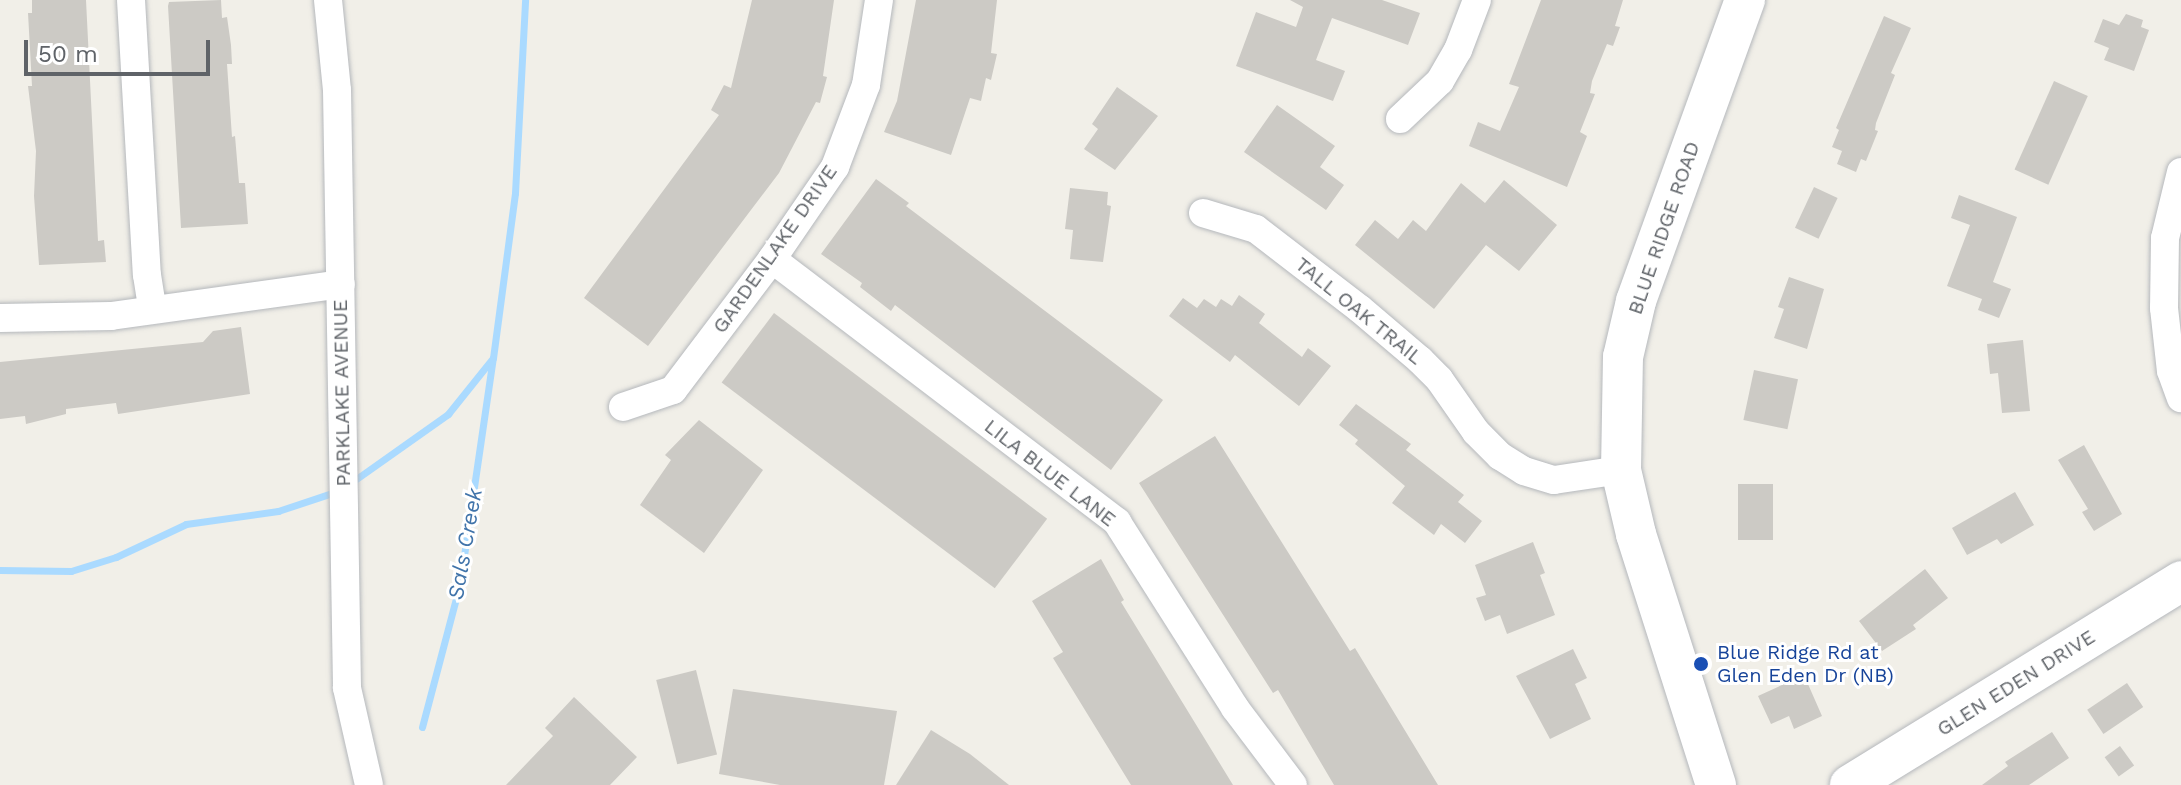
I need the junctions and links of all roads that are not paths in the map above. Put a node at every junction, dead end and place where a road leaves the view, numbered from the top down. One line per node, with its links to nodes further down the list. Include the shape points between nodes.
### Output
1 (131, 0): 11 (street)
2 (328, 0): 10 (street, PARKLAKE AVENUE, via 337,90)
3 (879, 0): 9 (street, GARDENLAKE DRIVE, via 866,85 835,167)
4 (1477, 0): 6 (street, via 1440,81)
5 (1745, 0): 15 (main road, BLUE RIDGE ROAD, via 1636,301 1623,357)
6 (1400, 119)
7 (2181, 172): 13 (street, via 2165,238 2164,308 2171,371)
8 (1203, 213): 15 (street, TALL OAK TRAIL, via 1256,229 1360,309 1439,379 1500,456 1524,471 1554,480)
9 (772, 259): 14 (street, GARDENLAKE DRIVE, via 673,390); 18 (street, LILA BLUE LANE, via 1117,522 1235,708)
10 (341, 284): 11 (street); 17 (street, PARKLAKE AVENUE, via 347,688)
11 (152, 308): 12 (street, via 111,316)
12 (0, 318)
13 (2181, 398)
14 (623, 407)
15 (1621, 470): 19 (main road, BLUE RIDGE ROAD, via 1636,534)
16 (2181, 581): 20 (main road, GLEN EDEN DRIVE)
17 (369, 785)
18 (1293, 785)
19 (1716, 785)
20 (1850, 785)

